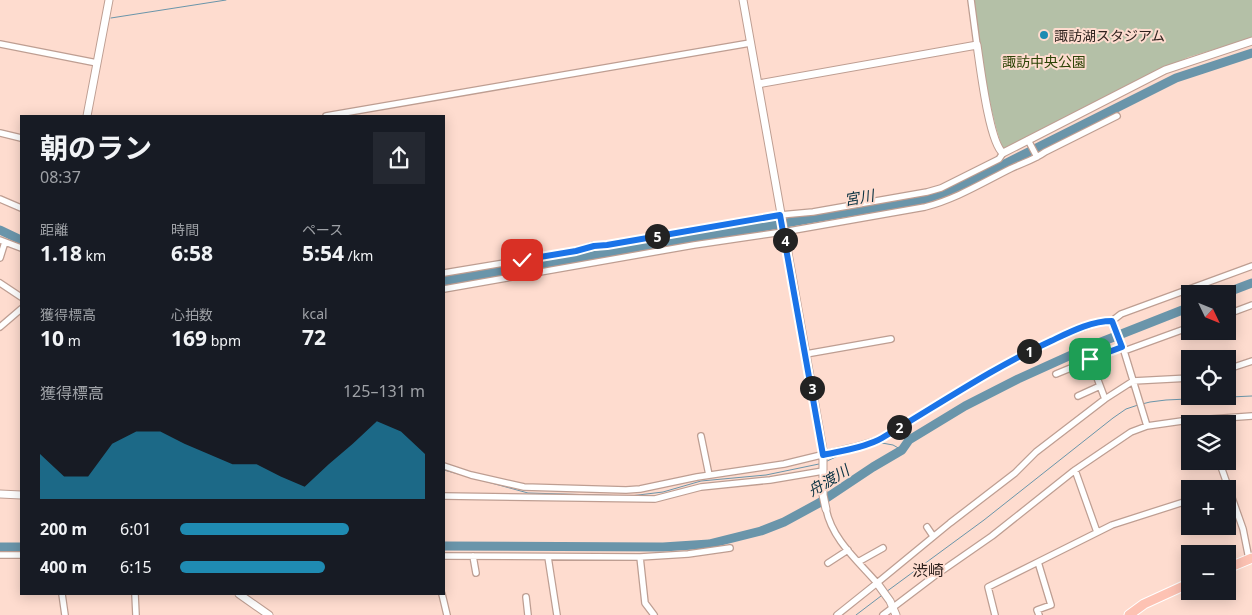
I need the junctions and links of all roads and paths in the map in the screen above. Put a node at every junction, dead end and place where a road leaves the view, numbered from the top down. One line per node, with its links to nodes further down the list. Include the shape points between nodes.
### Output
1 (110, 0): 8 (street)
2 (743, 0): 5 (street)
3 (971, 0): 7 (street)
4 (1252, 41): 15 (street, via 1165,70)
5 (750, 43): 9 (street); 11 (street)
6 (0, 44): 8 (street)
7 (977, 45): 9 (street); 16 (street, via 991,128)
8 (97, 63): 10 (street)
9 (758, 84): 20 (street)
10 (87, 115)
11 (332, 115)
12 (1117, 116): 17 (street)
13 (0, 133): 14 (street)
14 (20, 138)
15 (1029, 142): 16 (street); 17 (street)
16 (1003, 152): 20 (street, via 999,159 927,192)
17 (1037, 156): 21 (street, via 943,203)
18 (0, 199): 19 (street)
19 (20, 208)
20 (781, 217): 21 (street); 26 (street)
21 (783, 231): 28 (street); 38 (street)
22 (3, 241): 23 (street); 24 (street)
23 (20, 248)
24 (0, 258)
25 (1252, 266): 33 (street, via 1121,314)
26 (445, 273)
27 (0, 283): 29 (street)
28 (445, 289)
29 (20, 296)
30 (1252, 305): 32 (street)
31 (20, 310): 34 (street)
32 (1236, 311)
33 (1113, 322): 37 (street); 53 (street, via 1099,322 1027,352 881,439)
34 (0, 327)
35 (1181, 330): 37 (street)
36 (891, 339): 38 (street)
37 (1122, 347): 39 (street); 44 (street)
38 (806, 354): 53 (street)
39 (1090, 359): 42 (street); 45 (street)
40 (1252, 361): 41 (street)
41 (1236, 366)
42 (1056, 374)
43 (1181, 378): 44 (street)
44 (1133, 381): 47 (street); 51 (street)
45 (1100, 386): 46 (street); 47 (street)
46 (1078, 396)
47 (1105, 398): 66 (street)
48 (1252, 416): 49 (street)
49 (1236, 418)
50 (1181, 423): 51 (street)
51 (1147, 426): 55 (street, via 1119,439)
52 (701, 436): 57 (street)
53 (823, 455): 56 (street); 57 (street, via 764,468)
54 (445, 466): 57 (street, via 524,487 640,489)
55 (1075, 470): 65 (street); 89 (street)
56 (823, 471): 60 (street, via 701,487 655,499); 62 (street)
57 (709, 475)
58 (0, 494): 59 (street)
59 (20, 494)
60 (445, 496)
61 (1181, 503): 65 (street)
62 (826, 509): 69 (street, via 832,529)
63 (1236, 510): 76 (street)
64 (927, 527): 66 (street)
65 (1097, 532): 78 (street)
66 (934, 536): 82 (street)
67 (730, 548): 75 (street)
68 (884, 548): 77 (street)
69 (848, 550): 77 (street); 79 (street)
70 (0, 555): 71 (street)
71 (20, 555)
72 (445, 556): 73 (street)
73 (473, 556): 74 (street); 81 (street)
74 (548, 557): 75 (street); 95 (street)
75 (640, 557): 96 (street, via 645,603)
76 (1251, 558): 80 (main road)
77 (858, 562): 82 (street)
78 (1038, 562): 100 (street, via 988,587); 101 (street, via 1051,605 1037,610)
79 (828, 563)
80 (1236, 565)
81 (476, 573)
82 (877, 583): 89 (street); 97 (street)
83 (1181, 588): 102 (main road, via 1144,604)
84 (62, 595): 90 (street)
85 (135, 595): 91 (street)
86 (240, 595): 92 (street)
87 (442, 595): 93 (street)
88 (526, 597): 94 (street)
89 (893, 608): 98 (street); 99 (street)
90 (65, 615)
91 (136, 615)
92 (268, 615)
93 (446, 615)
94 (528, 615)
95 (557, 615)
96 (654, 615)
97 (837, 615)
98 (883, 615)
99 (896, 615)
100 (995, 615)
101 (1039, 615)
102 (1129, 615)

